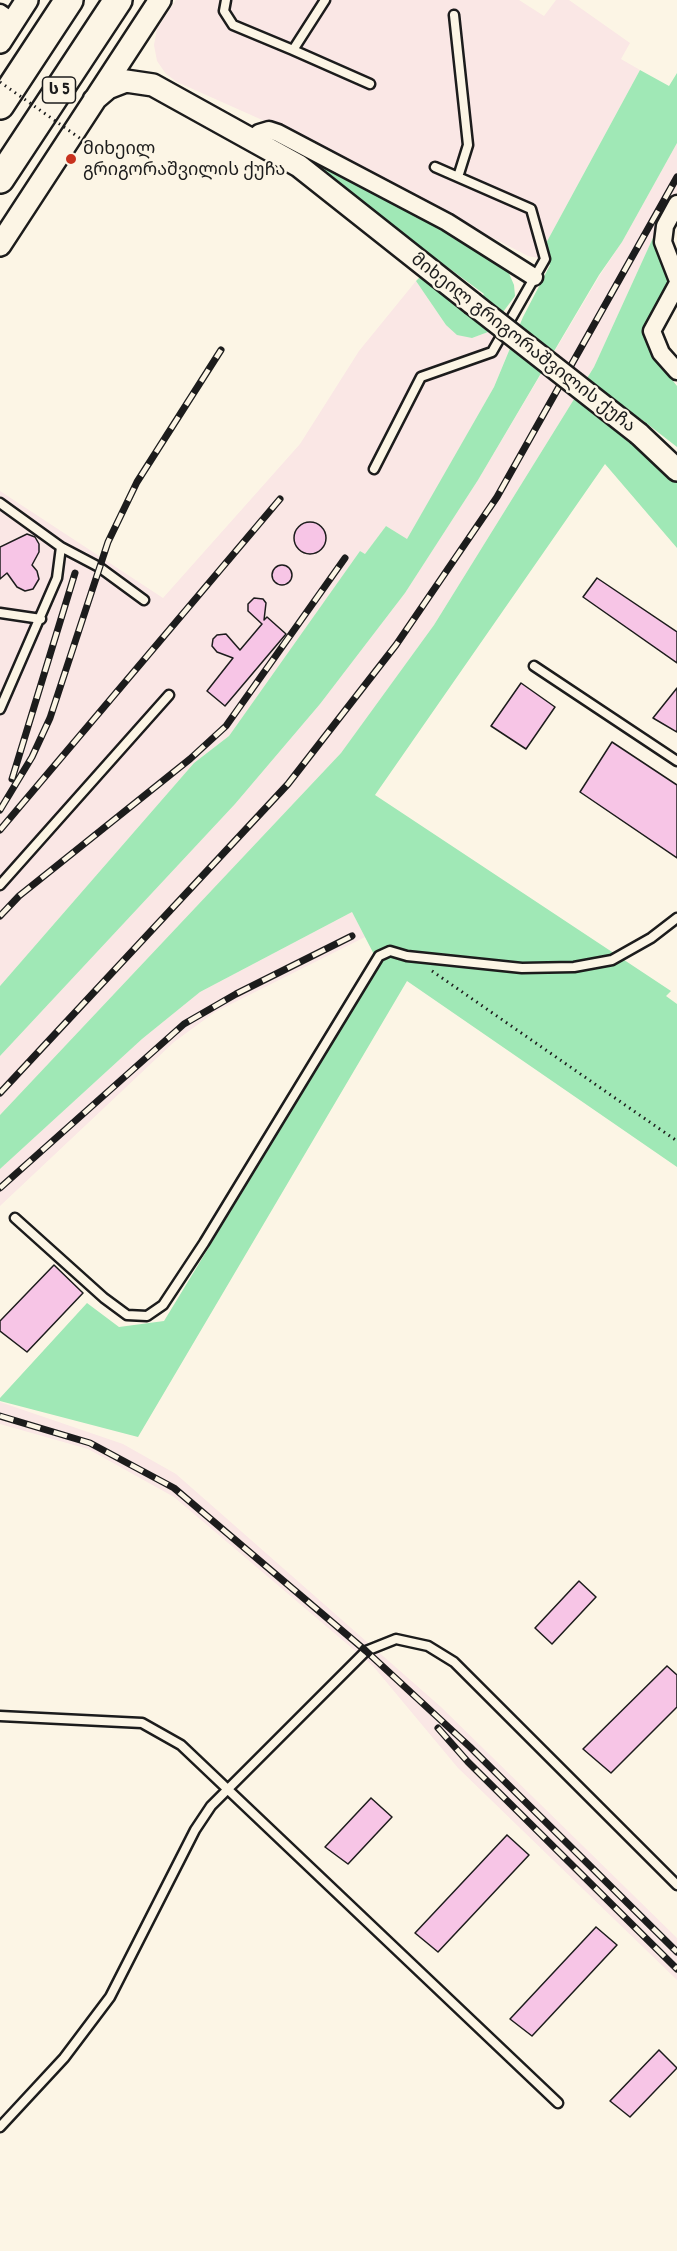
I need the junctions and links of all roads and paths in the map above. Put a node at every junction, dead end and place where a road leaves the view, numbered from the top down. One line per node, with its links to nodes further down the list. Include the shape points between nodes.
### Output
1 (27, 0): 8 (street)
2 (69, 0): 16 (highway, ს 5)
3 (118, 0): 20 (highway, ს 5)
4 (160, 0): 9 (street)
5 (226, 0): 11 (lane, via 224,11 233,25)
6 (325, 0): 11 (lane)
7 (454, 15): 21 (lane, via 468,145)
8 (6, 18): 10 (street)
9 (135, 35): 14 (street, via 137,64); 15 (street)
10 (0, 42)
11 (292, 50): 13 (lane)
12 (0, 82): 17 (path, bridge)
13 (369, 84)
14 (153, 85): 15 (street, via 126,81 108,88); 18 (street, მიხეილ გრიგორაშვილის ქუჩა)
15 (94, 100): 24 (street)
16 (0, 105)
17 (81, 139)
18 (252, 139): 25 (street, via 269,130 278,133 447,222); 30 (street, მიხეილ გრიგორაშვილის ქუჩა, bridge, via 299,166 639,434)
19 (435, 167): 21 (lane)
20 (5, 172): 22 (highway)
21 (458, 177): 25 (lane, via 531,209 545,260)
22 (0, 189)
23 (677, 204): 26 (street, via 665,226 663,242)
24 (0, 244)
25 (534, 277): 29 (lane, via 492,352 422,377)
26 (677, 278)
27 (677, 285): 28 (street, via 652,331 661,353)
28 (677, 371)
29 (374, 469)
30 (677, 470)
31 (0, 503): 32 (lane)
32 (61, 547): 33 (lane, via 99,567); 35 (lane, via 57,578)
33 (144, 600)
34 (0, 613): 35 (lane)
35 (41, 619): 38 (lane)
36 (534, 666): 39 (lane)
37 (169, 695): 40 (lane)
38 (0, 709)
39 (677, 761)
40 (0, 885)
41 (677, 918): 42 (lane, via 612,960 573,967 522,968)
42 (406, 956): 43 (path); 44 (lane, via 390,951 379,956 204,1243 163,1305 147,1316 127,1315)
43 (677, 1140)
44 (15, 1218)
45 (0, 1716): 46 (lane, via 142,1723 181,1745)
46 (228, 1788): 47 (lane, via 366,1651 396,1640 428,1646 454,1662); 48 (lane); 49 (lane, via 195,1830 110,1997 64,2058)
47 (677, 1885)
48 (558, 2103)
49 (0, 2127)

